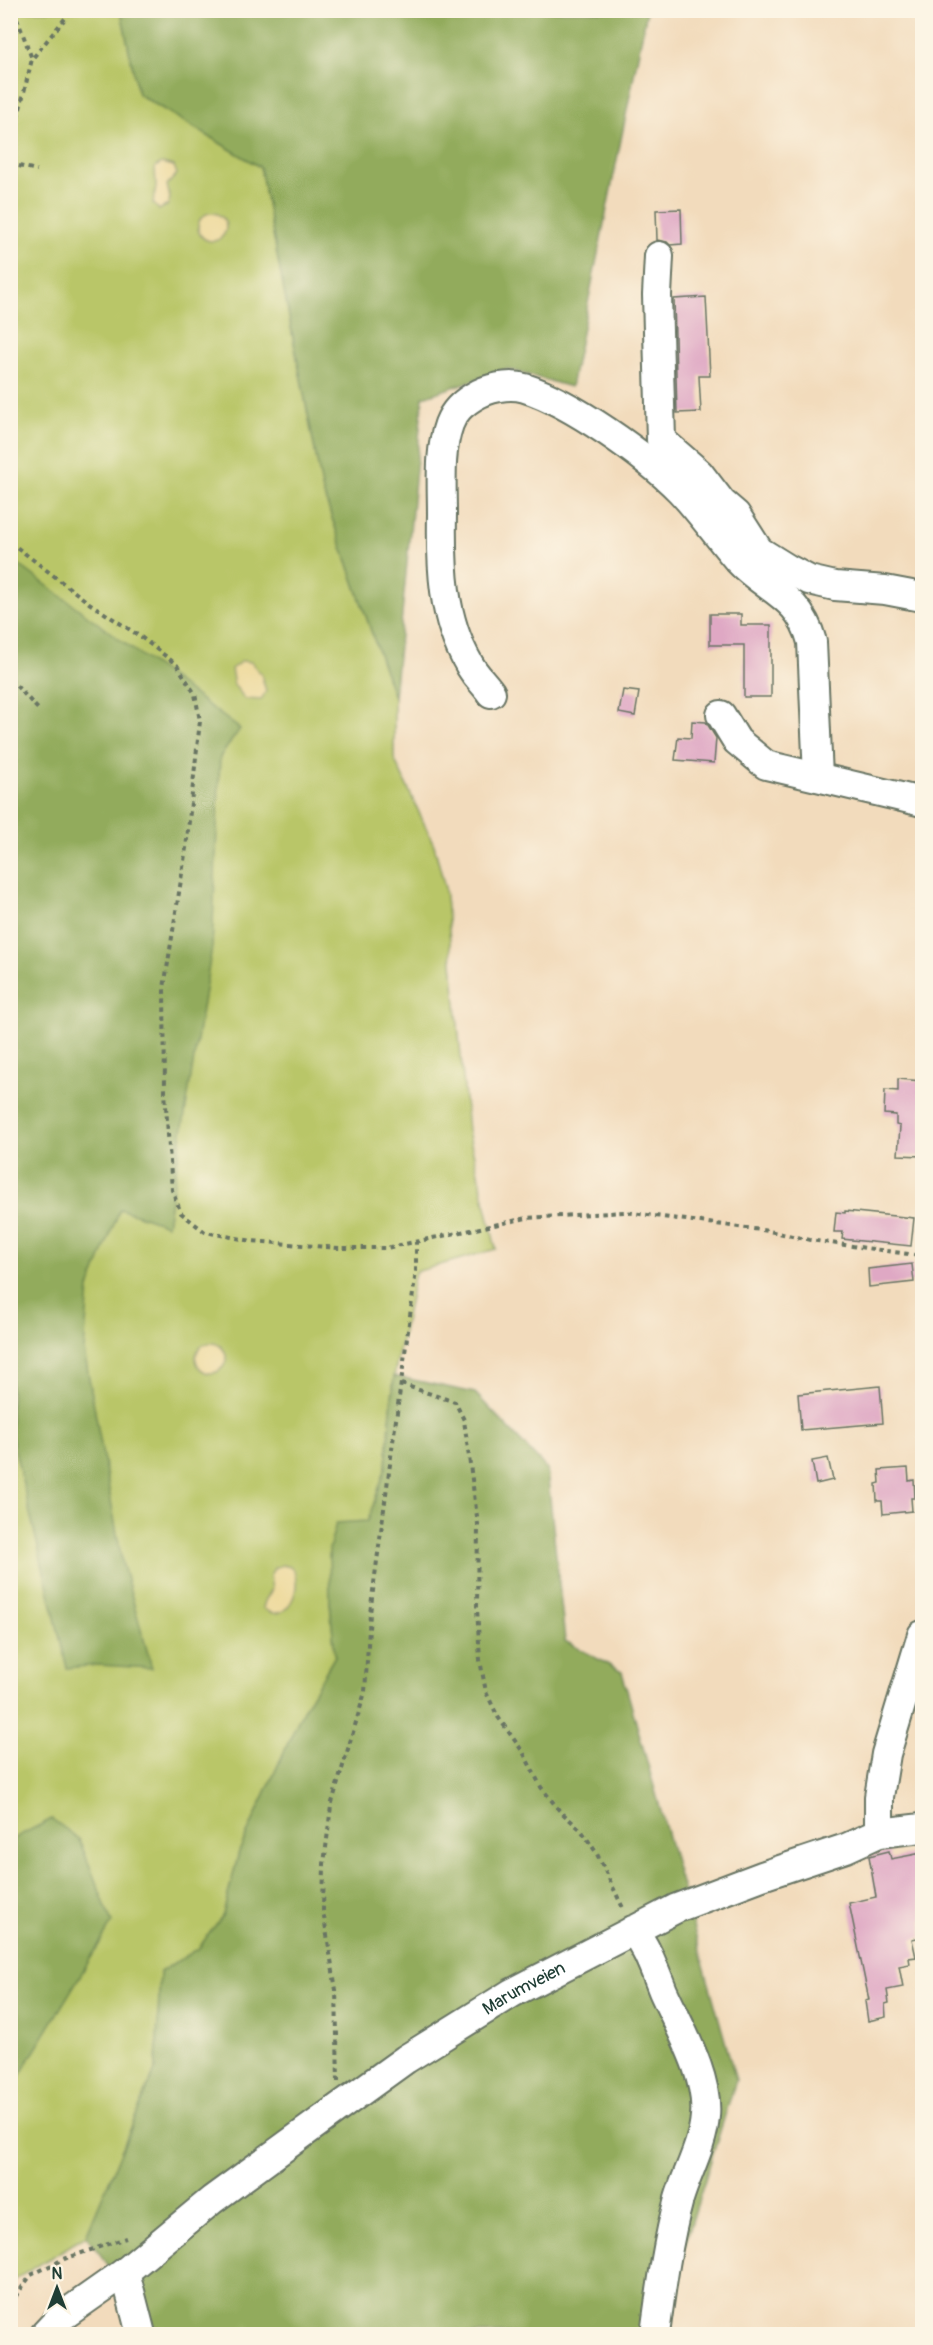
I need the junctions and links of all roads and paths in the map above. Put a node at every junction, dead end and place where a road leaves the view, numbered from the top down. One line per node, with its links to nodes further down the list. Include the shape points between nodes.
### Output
1 (14, 10): 3 (path)
2 (72, 10): 3 (path)
3 (32, 59): 4 (path)
4 (10, 134)
5 (10, 164): 6 (path)
6 (37, 170)
7 (659, 256): 9 (street, via 661,441 699,473 736,515 759,551 788,569 818,582)
8 (10, 543): 16 (path, via 177,664 195,694 200,721 186,848 164,988 165,1092 172,1190 181,1214 205,1232 252,1240 339,1248 386,1248)
9 (922, 597)
10 (10, 679): 12 (path)
11 (491, 693): 14 (street, via 469,666 448,610 441,565 442,454 459,406 496,387 524,387 569,408 638,454 680,490 740,562 799,611 812,642)
12 (38, 709)
13 (721, 716): 14 (street, via 736,741 766,765)
14 (818, 777): 15 (street)
15 (922, 802)
16 (416, 1242): 17 (path, via 527,1218 625,1212); 18 (path, via 416,1271)
17 (922, 1256)
18 (401, 1384): 22 (path, via 455,1402 464,1420 478,1524 477,1618 486,1692 541,1786 596,1852); 23 (path, via 370,1613 365,1692 331,1806 324,1863 323,1911 336,1990)
19 (922, 1635): 21 (street, via 886,1754 879,1797)
20 (922, 1828): 21 (street, Marumveien)
21 (879, 1833): 22 (street, Marumveien, via 677,1908)
22 (633, 1930): 23 (street, Marumveien, via 512,1993 440,2036); 29 (street, via 650,1961 704,2091 705,2118 674,2217)
23 (338, 2108): 25 (street, Marumveien, via 212,2200)
24 (130, 2236): 26 (path, via 31,2275)
25 (125, 2272): 27 (street, Marumveien, via 61,2317); 28 (street)
26 (10, 2304)
27 (45, 2334)
28 (141, 2334)
29 (656, 2334)

